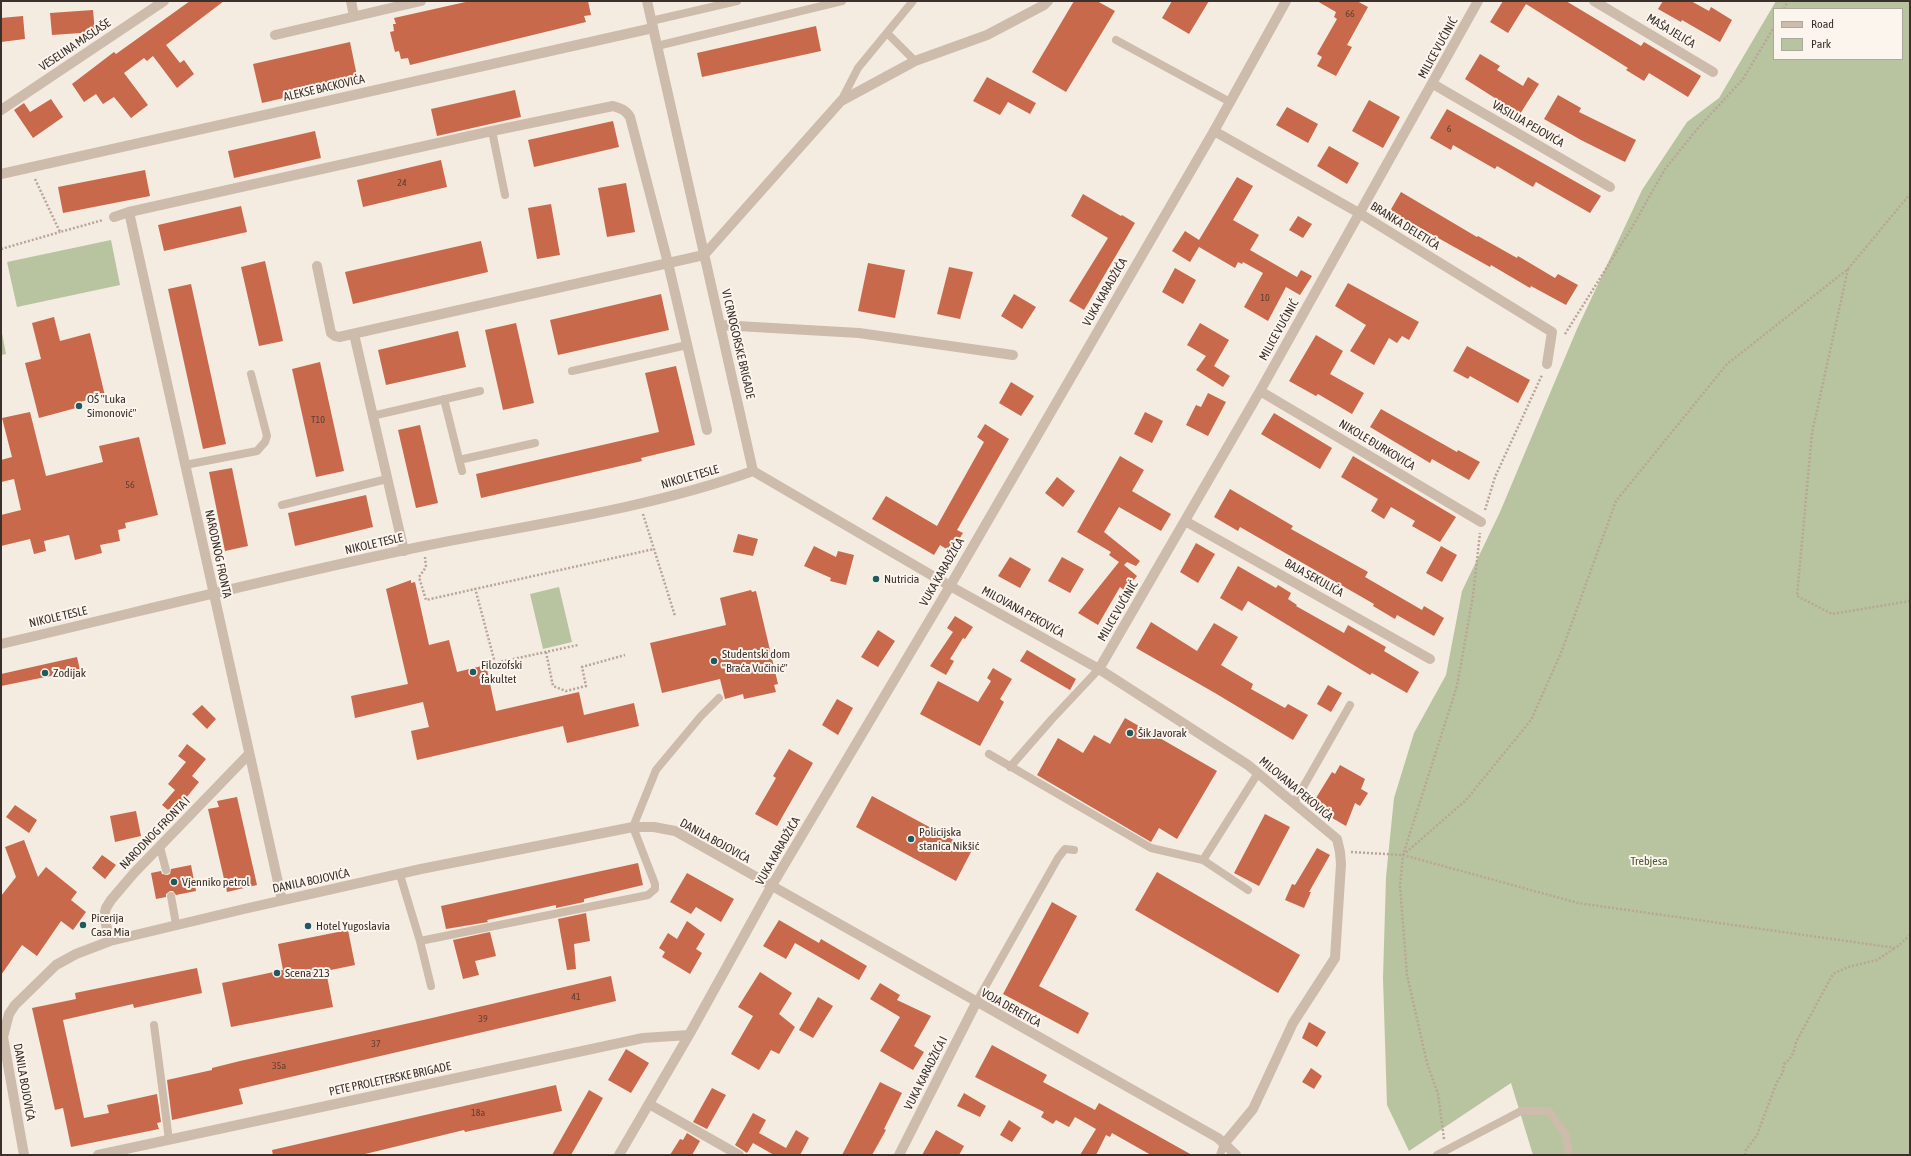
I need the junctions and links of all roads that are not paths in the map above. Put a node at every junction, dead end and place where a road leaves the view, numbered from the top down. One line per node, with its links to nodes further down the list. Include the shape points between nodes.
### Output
1 (164, 1): 23 (street, VESELINA MASLAŠE)
2 (351, 1): 12 (street)
3 (422, 1): 12 (street)
4 (647, 1): 13 (street, VI CRNOGORSKE BRIGADE)
5 (737, 1): 13 (lane)
6 (842, 1): 17 (lane)
7 (913, 1): 14 (lane)
8 (1048, 1): 18 (street, via 987,36)
9 (1286, 1): 22 (street, VUKA KARADŽIĆA)
10 (1478, 1): 20 (street, MILICE VUČINIĆ)
11 (1594, 1): 19 (street, MAŠA JELIĆA)
12 (354, 16): 15 (street)
13 (652, 25): 17 (street, VI CRNOGORSKE BRIGADE); 26 (street, ALEKSE BACKOVIĆA)
14 (887, 33): 18 (lane); 21 (lane, via 858,68)
15 (275, 35)
16 (1116, 40): 22 (lane)
17 (657, 46): 32 (street, VI CRNOGORSKE BRIGADE)
18 (915, 61): 21 (street)
19 (1713, 72)
20 (1433, 84): 27 (street, VASILIJA PEJOVIĆA); 30 (street, MILICE VUČINIĆ)
21 (841, 101): 32 (street)
22 (1230, 102): 25 (street, VUKA KARADŽIĆA)
23 (1, 110)
24 (492, 131): 28 (lane); 29 (street); 33 (street, via 613,106 628,113)
25 (1214, 131): 30 (street, BRANKA DELETIĆA); 57 (street, VUKA KARADŽIĆA)
26 (1, 174)
27 (1610, 186)
28 (505, 195)
29 (129, 212): 31 (street); 49 (street, NARODNOG FRONTA)
30 (1359, 213): 39 (street, BRANKA DELETIĆA, via 1552,332); 43 (street, MILICE VUČINIĆ)
31 (114, 217)
32 (704, 255): 33 (street); 35 (street, VI CRNOGORSKE BRIGADE)
33 (668, 263): 36 (street); 37 (street)
34 (317, 266): 36 (street, via 331,333 339,337)
35 (720, 325): 38 (street, via 858,333); 51 (street, VI CRNOGORSKE BRIGADE)
36 (354, 334): 45 (street)
37 (687, 345): 40 (lane); 46 (street)
38 (1013, 355)
39 (1547, 364)
40 (572, 371)
41 (251, 374): 49 (lane, via 267,436 262,447 257,451)
42 (480, 391): 44 (lane)
43 (1260, 391): 54 (street, MILICE VUČINIĆ); 55 (street, NIKOLE ĐURKOVIĆA)
44 (444, 399): 45 (lane); 48 (lane)
45 (372, 416): 52 (street)
46 (707, 430)
47 (535, 443): 48 (lane)
48 (459, 460): 50 (lane)
49 (185, 465): 58 (street, NARODNOG FRONTA)
50 (462, 471)
51 (753, 471): 56 (street, NIKOLE TESLE, via 720,483 640,504); 57 (street)
52 (387, 479): 53 (lane); 56 (street)
53 (282, 504)
54 (1185, 521): 60 (street, BAJA SEKULIĆA); 61 (street, MILICE VUČINIĆ)
55 (1482, 522)
56 (404, 551): 58 (street, NIKOLE TESLE)
57 (950, 586): 61 (street, MILOVANA PEKOVIĆA); 75 (street, VUKA KARADŽIĆA)
58 (213, 594): 59 (street, NIKOLE TESLE); 64 (street, NARODNOG FRONTA)
59 (1, 644)
60 (1430, 659)
61 (1099, 669): 66 (lane); 67 (street, MILOVANA PEKOVIĆA)
62 (719, 698): 69 (lane, via 656,770)
63 (1350, 705): 68 (lane)
64 (249, 754): 70 (street, NARODNOG FRONTA I); 78 (street, NARODNOG FRONTA)
65 (989, 754): 66 (lane)
66 (1010, 767): 72 (lane, via 1151,848)
67 (1258, 773): 68 (street, MILOVANA PEKOVIĆA); 72 (lane)
68 (1294, 803): 89 (street, MILOVANA PEKOVIĆA, via 1337,839 1341,864 1335,958 1293,1023 1253,1109)
69 (633, 827): 74 (street, DANILA BOJOVIĆA); 75 (street, DANILA BOJOVIĆA, via 675,831); 81 (lane, via 655,884 655,889 648,895)
70 (160, 847): 73 (lane); 80 (street, NARODNOG FRONTA I, via 134,873 106,908 104,916)
71 (1074, 850): 83 (lane, via 1065,849 1058,858)
72 (1203, 860): 76 (lane)
73 (166, 870)
74 (400, 875): 78 (street, DANILA BOJOVIĆA); 81 (lane)
75 (771, 887): 83 (street, VOJA DERETIĆA); 85 (street, VUKA KARADŽIĆA)
76 (1248, 890)
77 (171, 896): 79 (lane)
78 (282, 900): 79 (street, DANILA BOJOVIĆA)
79 (176, 924): 80 (street, DANILA BOJOVIĆA)
80 (110, 941): 86 (street, DANILA BOJOVIĆA, via 56,965 15,1005 9,1014)
81 (420, 941): 82 (lane)
82 (431, 986)
83 (976, 1003): 89 (street, VOJA DERETIĆA, via 1218,1138); 94 (street, VUKA KARADŽIĆA I)
84 (154, 1024): 88 (lane)
85 (689, 1035): 87 (street, VUKA KARADŽIĆA); 88 (street, PETE PROLETERSKE BRIGADE, via 643,1038)
86 (2, 1037): 90 (street, DANILA BOJOVIĆA)
87 (649, 1104): 92 (street, VUKA KARADŽIĆA); 93 (street)
88 (169, 1140): 91 (street, PETE PROLETERSKE BRIGADE)
89 (1224, 1144): 95 (lane); 96 (street, VOJA DERETIĆA)
90 (24, 1155)
91 (98, 1155)
92 (619, 1155)
93 (739, 1155)
94 (899, 1155)
95 (1220, 1155)
96 (1236, 1155)
97 (1437, 1155): 98 (lane, via 1521,1111 1549,1111 1566,1135)
98 (1569, 1155)

